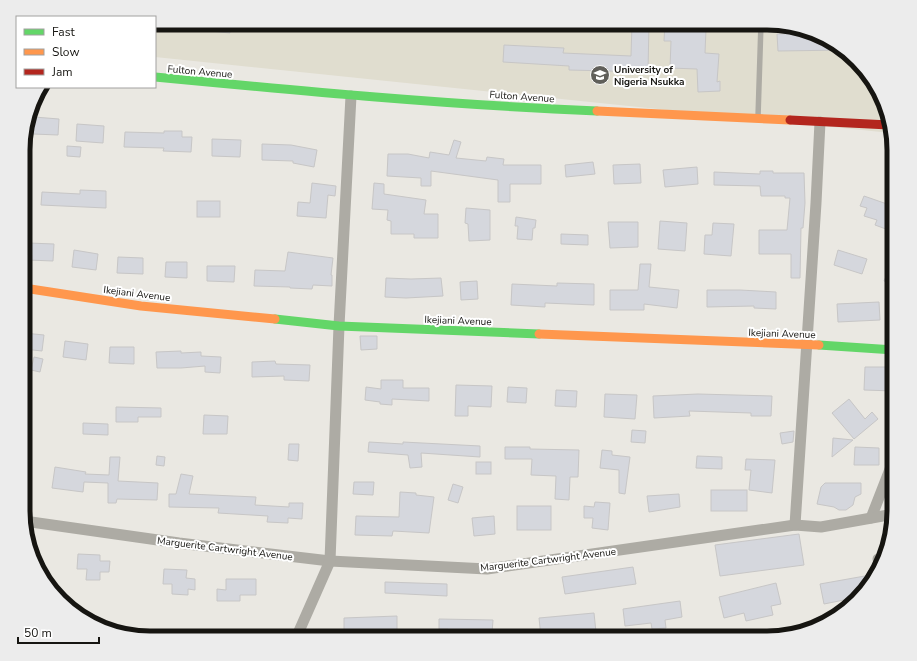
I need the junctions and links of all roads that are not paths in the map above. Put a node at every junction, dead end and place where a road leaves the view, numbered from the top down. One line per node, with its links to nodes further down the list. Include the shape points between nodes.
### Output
1 (761, 30): 4 (lane)
2 (156, 77): 3 (street, Fulton Avenue)
3 (351, 96): 4 (street, Fulton Avenue, via 545,109); 8 (street)
4 (758, 118): 5 (street, Fulton Avenue)
5 (820, 122): 6 (street, Fulton Avenue); 9 (street)
6 (884, 125)
7 (30, 289): 8 (street, Ikejiani Avenue, via 141,306)
8 (339, 326): 9 (street, Ikejiani Avenue); 16 (street)
9 (807, 344): 10 (street, Ikejiani Avenue); 15 (street)
10 (887, 350)
11 (887, 477): 13 (street)
12 (887, 515): 13 (street, Marguerite Cartwright Avenue)
13 (871, 518): 15 (street, Marguerite Cartwright Avenue, via 821,527)
14 (30, 522): 16 (street, Marguerite Cartwright Avenue)
15 (795, 525): 16 (street, Marguerite Cartwright Avenue, via 488,569)
16 (330, 561): 17 (street)
17 (299, 631)

